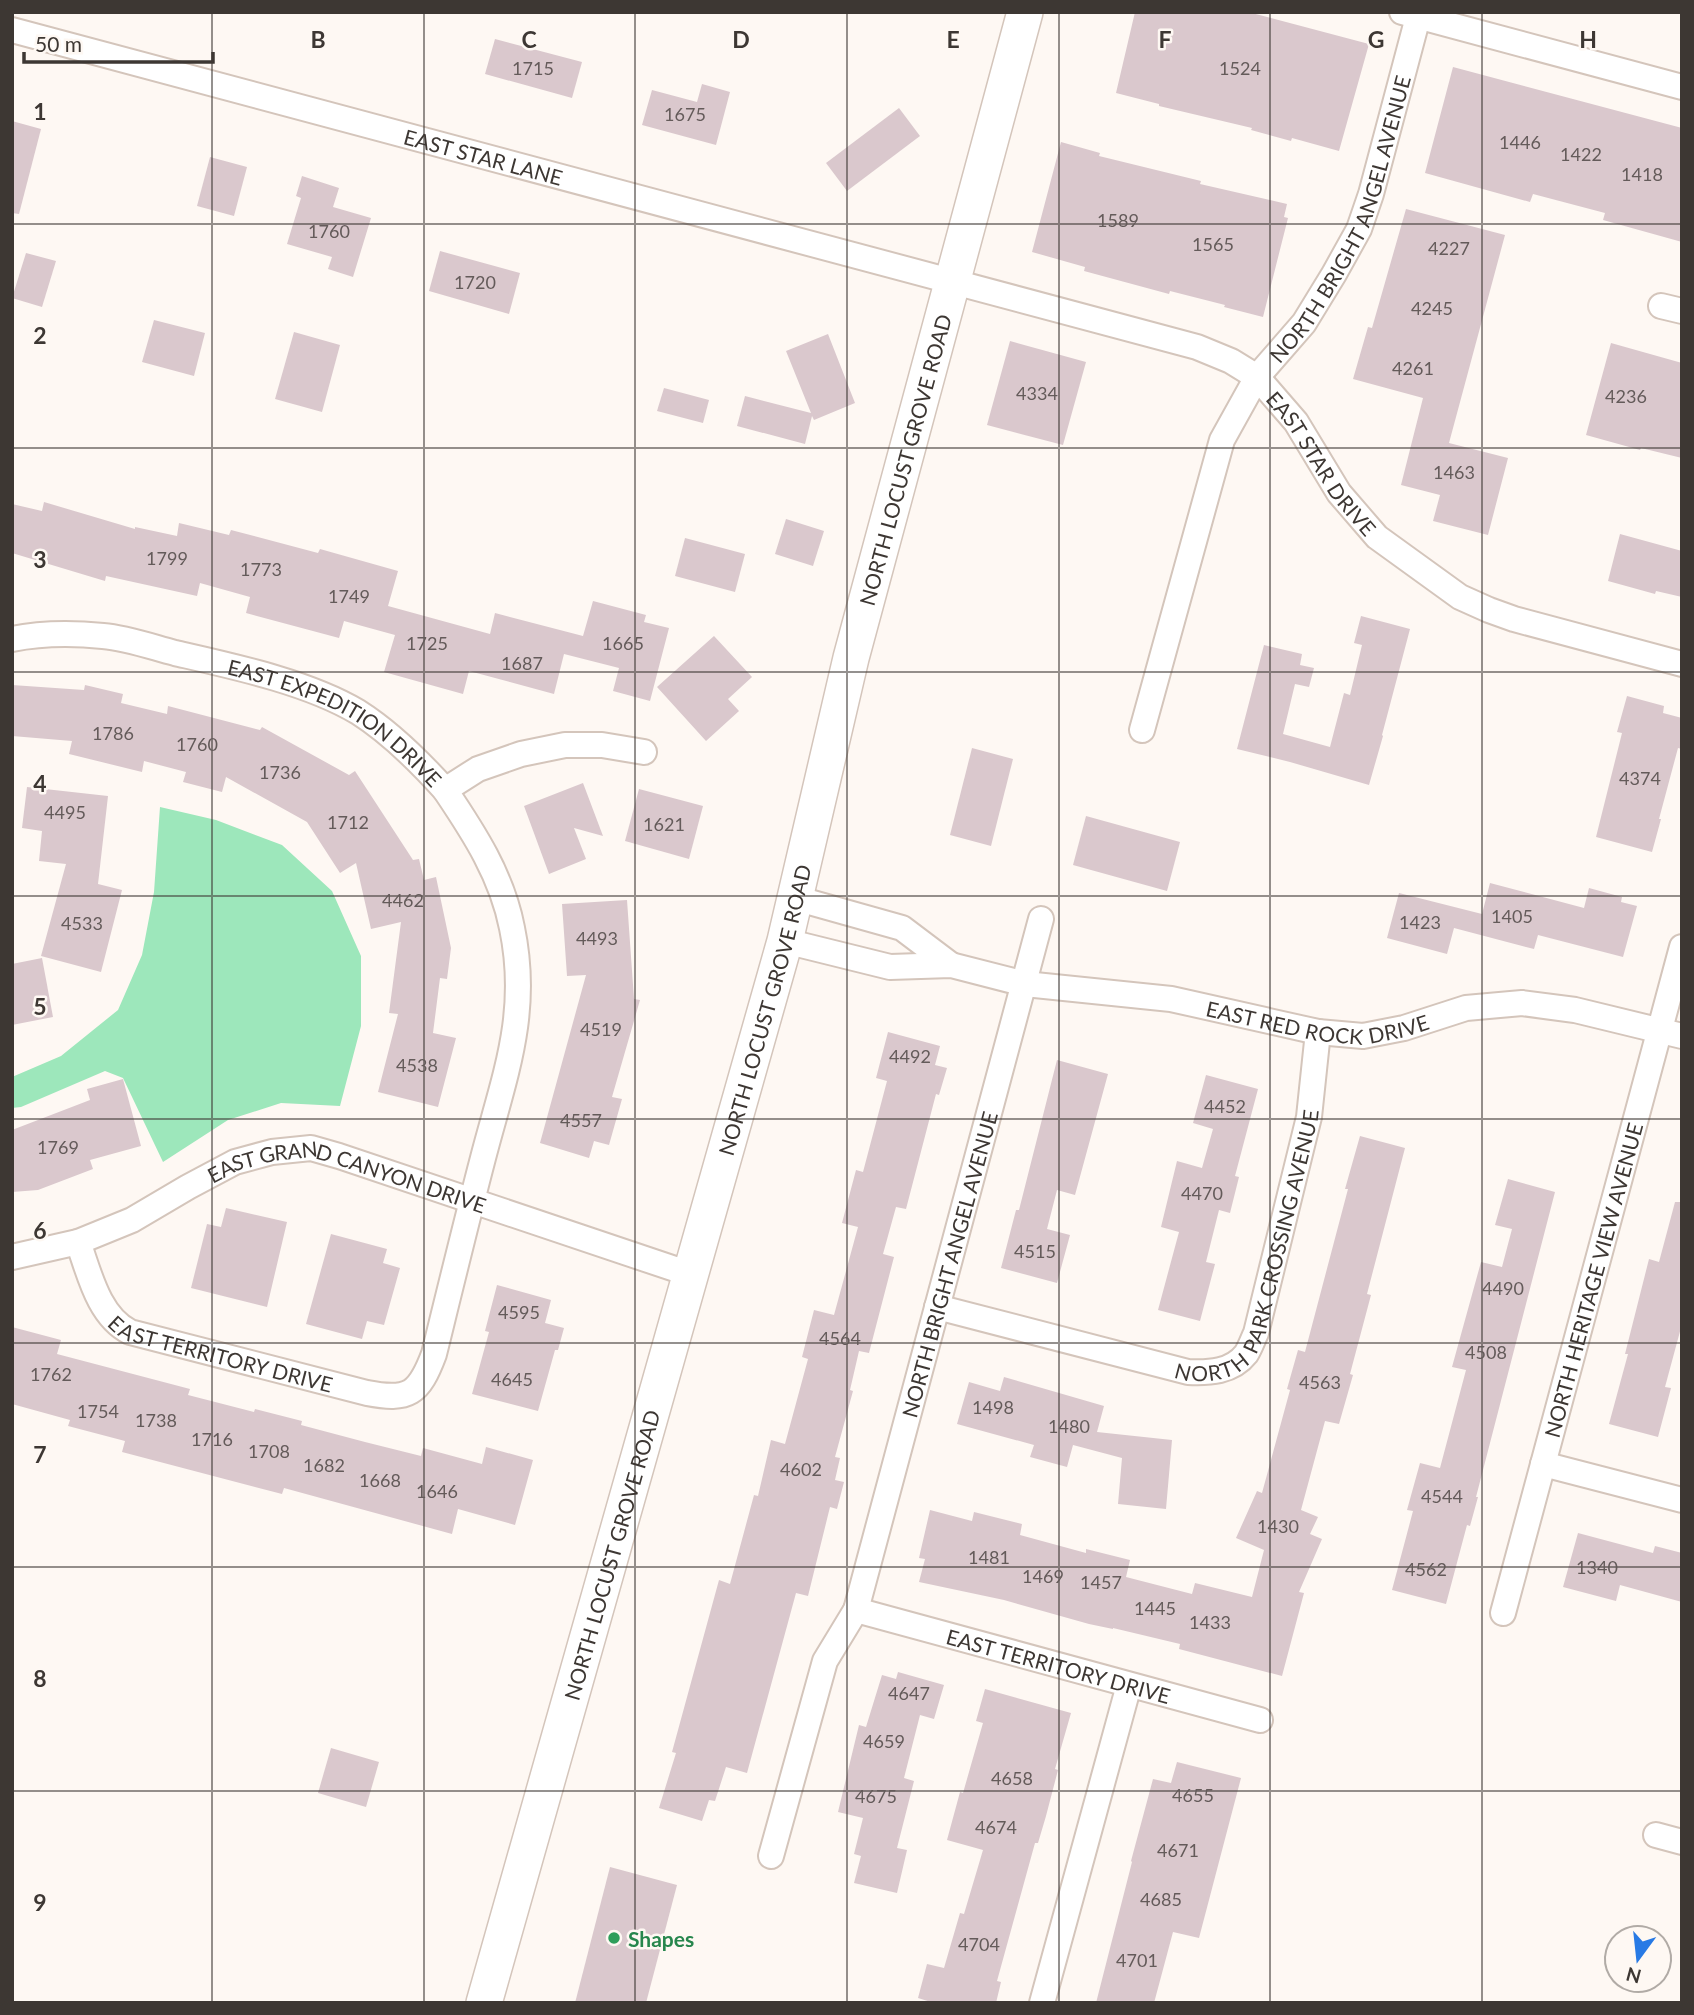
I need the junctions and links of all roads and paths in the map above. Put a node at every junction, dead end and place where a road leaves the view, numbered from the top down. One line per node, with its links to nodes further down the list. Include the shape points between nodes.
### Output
1 (1025, 12): 5 (main road, NORTH LOCUST GROVE ROAD)
2 (1410, 14): 4 (street); 6 (street, NORTH BRIGHT ANGEL AVENUE, via 1371,194 1359,229 1304,323)
3 (12, 30): 5 (street, EAST STAR LANE)
4 (1682, 87)
5 (954, 282): 6 (street, EAST STAR DRIVE, via 1197,347); 12 (main road, NORTH LOCUST GROVE ROAD, via 851,658)
6 (1257, 377): 8 (street, EAST STAR DRIVE, via 1296,422 1339,494 1377,537 1460,597 1514,618); 9 (street, NORTH BRIGHT ANGEL AVENUE, via 1222,440)
7 (12, 639): 11 (street, EAST EXPEDITION DRIVE, via 35,634 106,636 280,680 357,711 396,740)
8 (1682, 664)
9 (1142, 730)
10 (643, 752): 11 (street, EAST EXPEDITION DRIVE, via 565,745 478,769)
11 (445, 790): 20 (street, via 502,890 513,928 519,994 511,1056)
12 (794, 898): 14 (main road, NORTH LOCUST GROVE ROAD); 16 (street, EAST RED ROCK DRIVE, via 902,928)
13 (1041, 919): 17 (street, NORTH BRIGHT ANGEL AVENUE)
14 (785, 941): 16 (street, EAST RED ROCK DRIVE, via 890,967); 23 (main road, NORTH LOCUST GROVE ROAD)
15 (1682, 947): 19 (street, NORTH HERITAGE VIEW AVENUE)
16 (951, 965): 17 (street, EAST RED ROCK DRIVE)
17 (1025, 984): 18 (street, EAST RED ROCK DRIVE, via 1171,999); 24 (street, NORTH BRIGHT ANGEL AVENUE)
18 (1318, 1032): 19 (street, EAST RED ROCK DRIVE, via 1363,1036 1466,1008 1522,1003 1575,1010); 24 (street, NORTH PARK CROSSING AVENUE, via 1301,1155 1256,1333 1247,1353 1236,1363 1221,1371 1188,1372)
19 (1671, 1033): 25 (street, NORTH HERITAGE VIEW AVENUE)
20 (472, 1201): 21 (street, EAST GRAND CANYON DRIVE, via 311,1148 272,1152 236,1162 132,1220); 21 (street, EAST TERRITORY DRIVE, via 425,1377 415,1390 390,1397 130,1332 102,1303); 23 (street, EAST GRAND CANYON DRIVE)
21 (78, 1242): 22 (street, EAST GRAND CANYON DRIVE)
22 (12, 1257)
23 (690, 1274): 34 (main road, NORTH LOCUST GROVE ROAD)
24 (937, 1307): 27 (street, NORTH BRIGHT ANGEL AVENUE)
25 (1543, 1464): 26 (street); 28 (street, NORTH HERITAGE VIEW AVENUE)
26 (1682, 1500)
27 (856, 1610): 29 (street, EAST TERRITORY DRIVE); 33 (street, NORTH BRIGHT ANGEL AVENUE, via 825,1661)
28 (1503, 1613)
29 (1129, 1685): 30 (street, EAST TERRITORY DRIVE); 35 (street)
30 (1260, 1720)
31 (1656, 1835): 32 (street)
32 (1682, 1842)
33 (771, 1856)
34 (484, 2003)
35 (1042, 2003)

